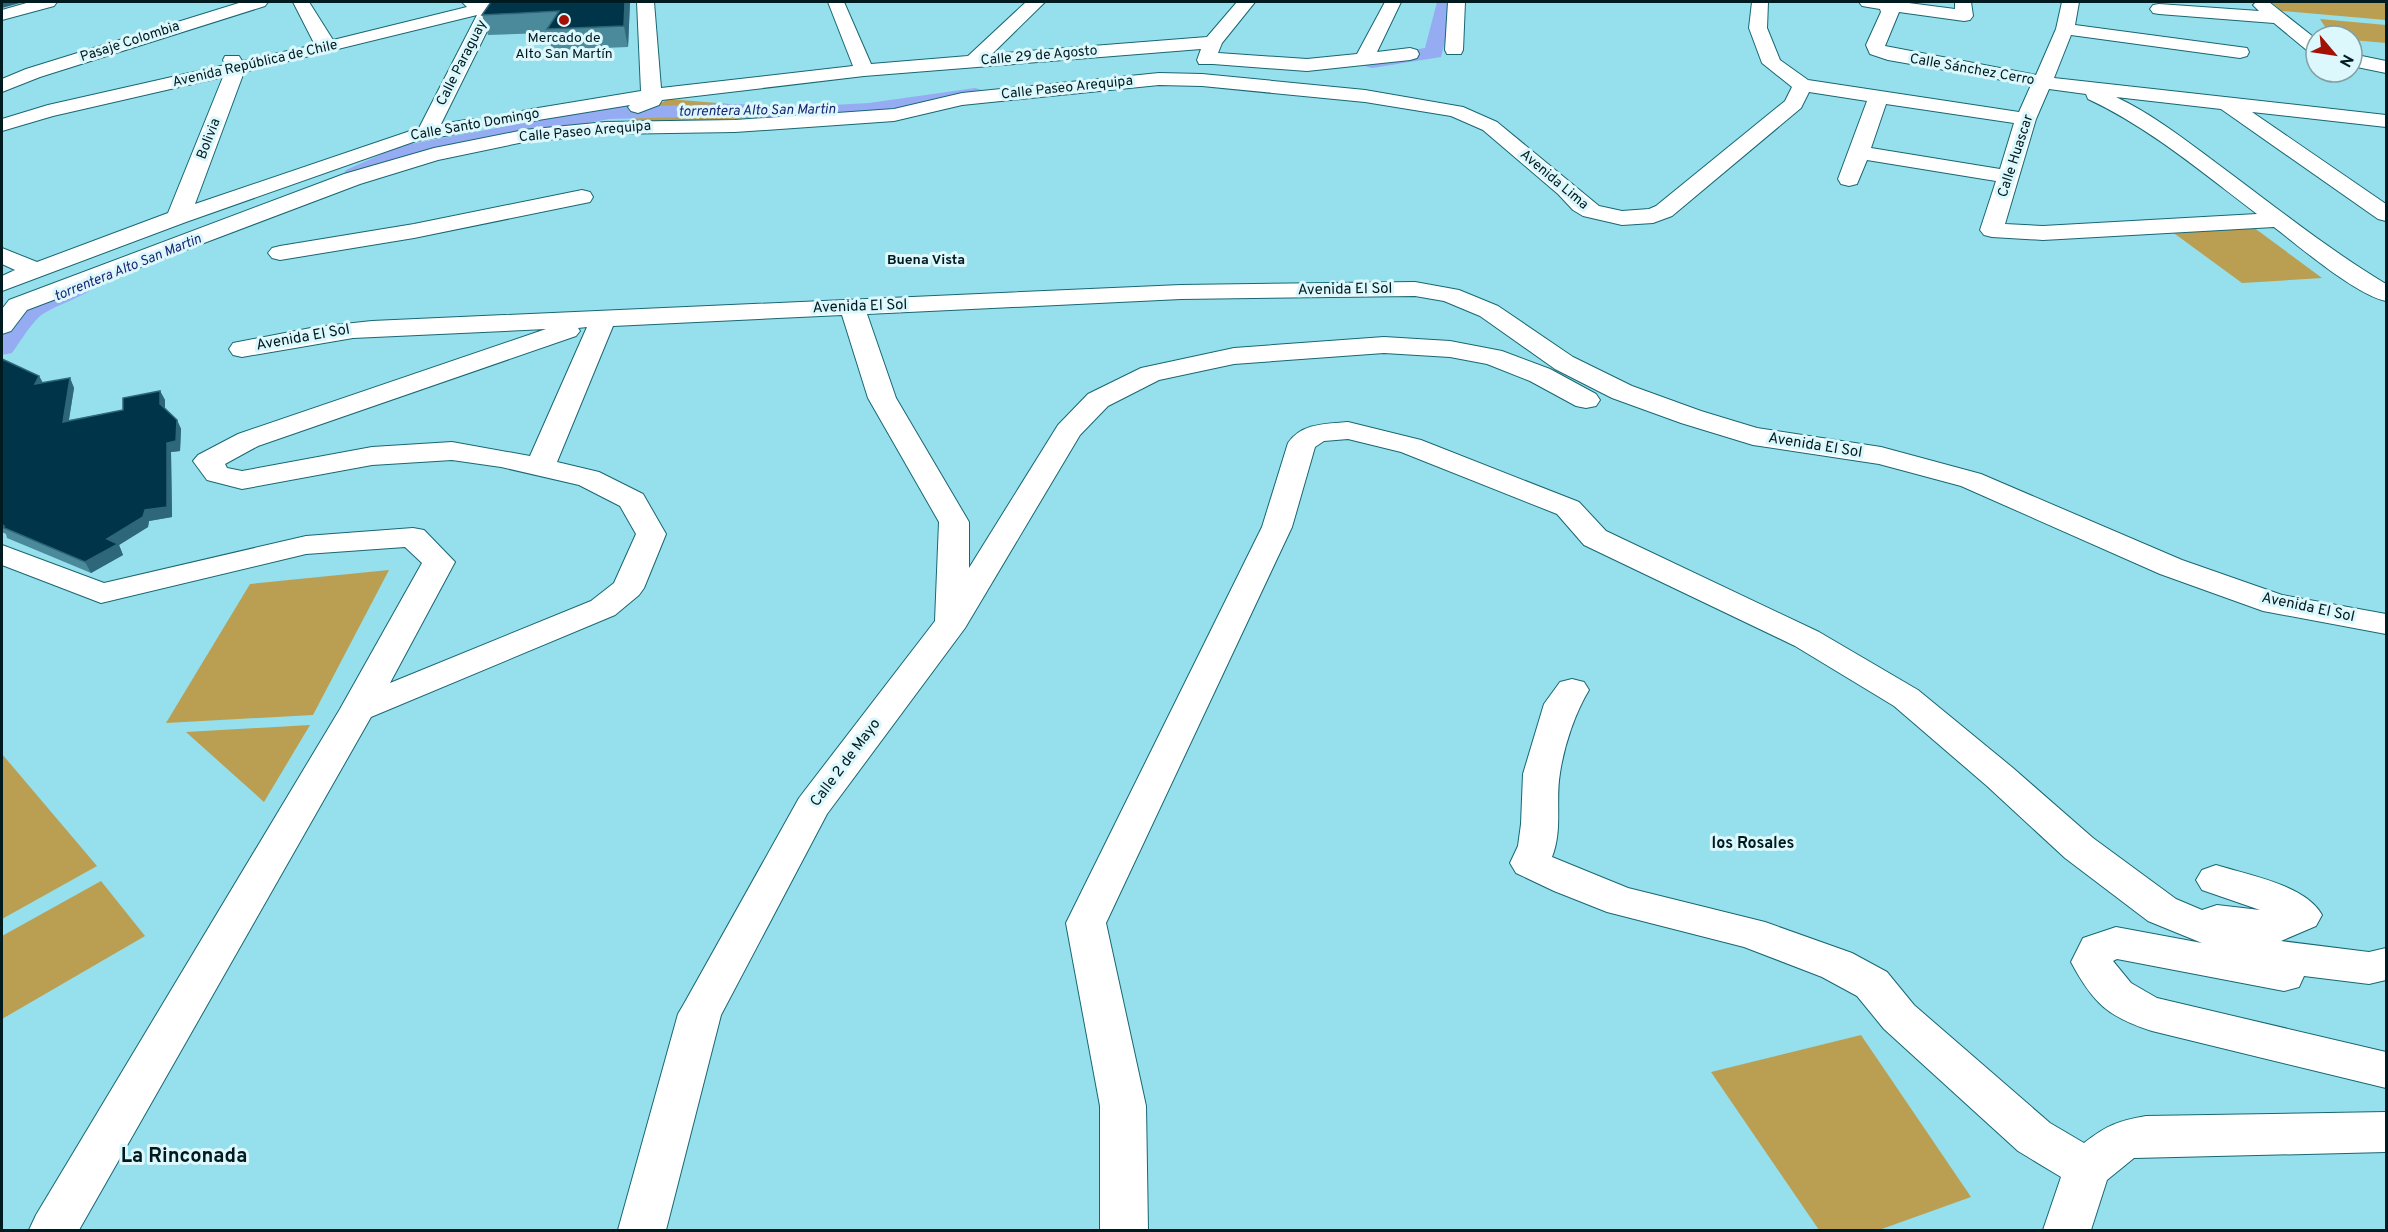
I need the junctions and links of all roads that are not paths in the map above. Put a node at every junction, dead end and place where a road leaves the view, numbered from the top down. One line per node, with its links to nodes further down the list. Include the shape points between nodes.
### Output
1 (48, 2): 19 (street)
2 (259, 2): 39 (street, Pasaje Colombia)
3 (301, 2): 23 (street)
4 (508, 2): 15 (street, Avenida República de Chile)
5 (645, 2): 42 (street)
6 (836, 2): 35 (street)
7 (1036, 2): 31 (street)
8 (1246, 2): 25 (street)
9 (1393, 2): 30 (street)
10 (1456, 2): 26 (street)
11 (1760, 2): 38 (street, via 1758,27 1772,63)
12 (1865, 2): 16 (street)
13 (2070, 2): 21 (street, Calle Huascar)
14 (2259, 2): 20 (street)
15 (475, 4): 23 (street, Avenida República de Chile); 52 (street, Calle Paraguay, via 487,13)
16 (1888, 5): 17 (street); 37 (street, Calle Sánchez Cerro, via 1890,12 1875,45 1877,50)
17 (1964, 9)
18 (2159, 9): 20 (street)
19 (2, 15)
20 (2278, 18): 22 (street)
21 (2065, 29): 28 (street); 37 (street, Calle Huascar)
22 (2304, 38)
23 (326, 44): 33 (street, Avenida República de Chile)
24 (2364, 48): 27 (street)
25 (1210, 50): 30 (street, Calle 29 de Agosto, via 1307,65); 31 (street, Calle 29 de Agosto); 36 (street)
26 (1454, 50)
27 (2386, 50)
28 (2240, 52)
29 (1410, 54): 30 (street, Calle 29 de Agosto)
30 (1364, 59)
31 (974, 61): 35 (street, Calle 29 de Agosto)
32 (2364, 62): 34 (street)
33 (234, 65): 45 (street, Avenida República de Chile); 46 (street, Avenida República de Chile); 58 (street, Bolivia)
34 (2386, 67)
35 (864, 70): 42 (street, Calle Santo Domingo)
36 (1202, 80): 38 (street, Avenida Lima, via 1365,96 1456,111 1490,126 1581,205 1622,218 1664,212 1794,104); 51 (street, Calle Paseo Arequipa, via 1159,79 1049,89 962,99 894,115 735,126)
37 (2044, 82): 40 (street, Calle Sánchez Cerro); 48 (street, Calle Huascar)
38 (1802, 85): 43 (street)
39 (2, 86)
40 (2067, 86): 44 (street); 59 (street, via 2125,109)
41 (2, 94): 45 (street)
42 (651, 95): 51 (street, via 652,101); 52 (street, Calle Santo Domingo)
43 (1878, 97): 48 (street); 53 (street)
44 (2224, 103): 49 (street); 57 (street)
45 (26, 104): 46 (street); 47 (street, Avenida República de Chile)
46 (48, 111): 50 (street, Avenida República de Chile)
47 (2, 112)
48 (2026, 119): 54 (street, Calle Huascar)
49 (2386, 120)
50 (2, 124)
51 (606, 128): 67 (street, Calle Paseo Arequipa, via 502,140 434,154 352,179 18,305)
52 (427, 132): 58 (street, Calle Santo Domingo)
53 (1858, 152): 54 (street); 55 (street)
54 (2009, 177): 59 (street, Calle Huascar, via 1992,231 2043,233)
55 (1848, 179)
56 (582, 197): 60 (street)
57 (2386, 213)
58 (178, 218): 62 (street, Calle Santo Domingo)
59 (2279, 220): 64 (street, via 2343,268)
60 (280, 253)
61 (2, 255): 62 (street)
62 (36, 271): 63 (street, Calle Santo Domingo)
63 (2, 284)
64 (2386, 294)
65 (852, 308): 66 (street, Avenida El Sol); 72 (street, via 882,398 954,522); 73 (street, Avenida El Sol, via 1181,292 1415,289 1450,295 1489,311 1564,363 1622,392 1691,417 1753,436 1881,456 1971,480 2171,567 2257,598)
66 (604, 318): 68 (street, Avenida El Sol, via 336,330); 70 (street); 70 (street, via 248,440 208,461 217,474 242,480 372,456 452,451)
67 (2, 326)
68 (242, 349)
69 (1586, 400): 72 (street, Calle 2 de Mayo, via 1540,375 1493,357 1450,349 1384,345 1234,356 1151,374 1098,400 1068,431)
70 (540, 467): 75 (street, via 589,478 632,500 651,534 628,588 603,608)
71 (2, 554): 75 (street, via 101,593 306,544 413,537 439,562)
72 (952, 622): 83 (street, Calle 2 de Mayo, via 812,807 700,1014)
73 (2386, 624)
74 (1572, 690): 81 (street, via 1562,704 1541,774 1540,824 1530,863 1621,901 1751,933 1837,965 1872,984 1899,1017 2034,1137)
75 (358, 710): 82 (street)
76 (2216, 880): 77 (street, via 2288,904 2302,915 2278,926 2266,926)
77 (2162, 910): 78 (street, via 2278,957); 84 (street, via 2079,848 1906,698 1807,639 1595,538 1568,508 1411,446 1348,430 1316,433 1302,443 1277,527 1086,923 1123,1106)
78 (2378, 966): 79 (street, via 2323,978 2291,977 2116,943 2098,949 2092,962 2106,987 2126,1004 2152,1014)
79 (2386, 1070)
80 (2386, 1132): 81 (street, via 2146,1136 2122,1140)
81 (2087, 1168): 85 (street)
82 (53, 1230)
83 (642, 1230)
84 (1124, 1230)
85 (2067, 1230)

